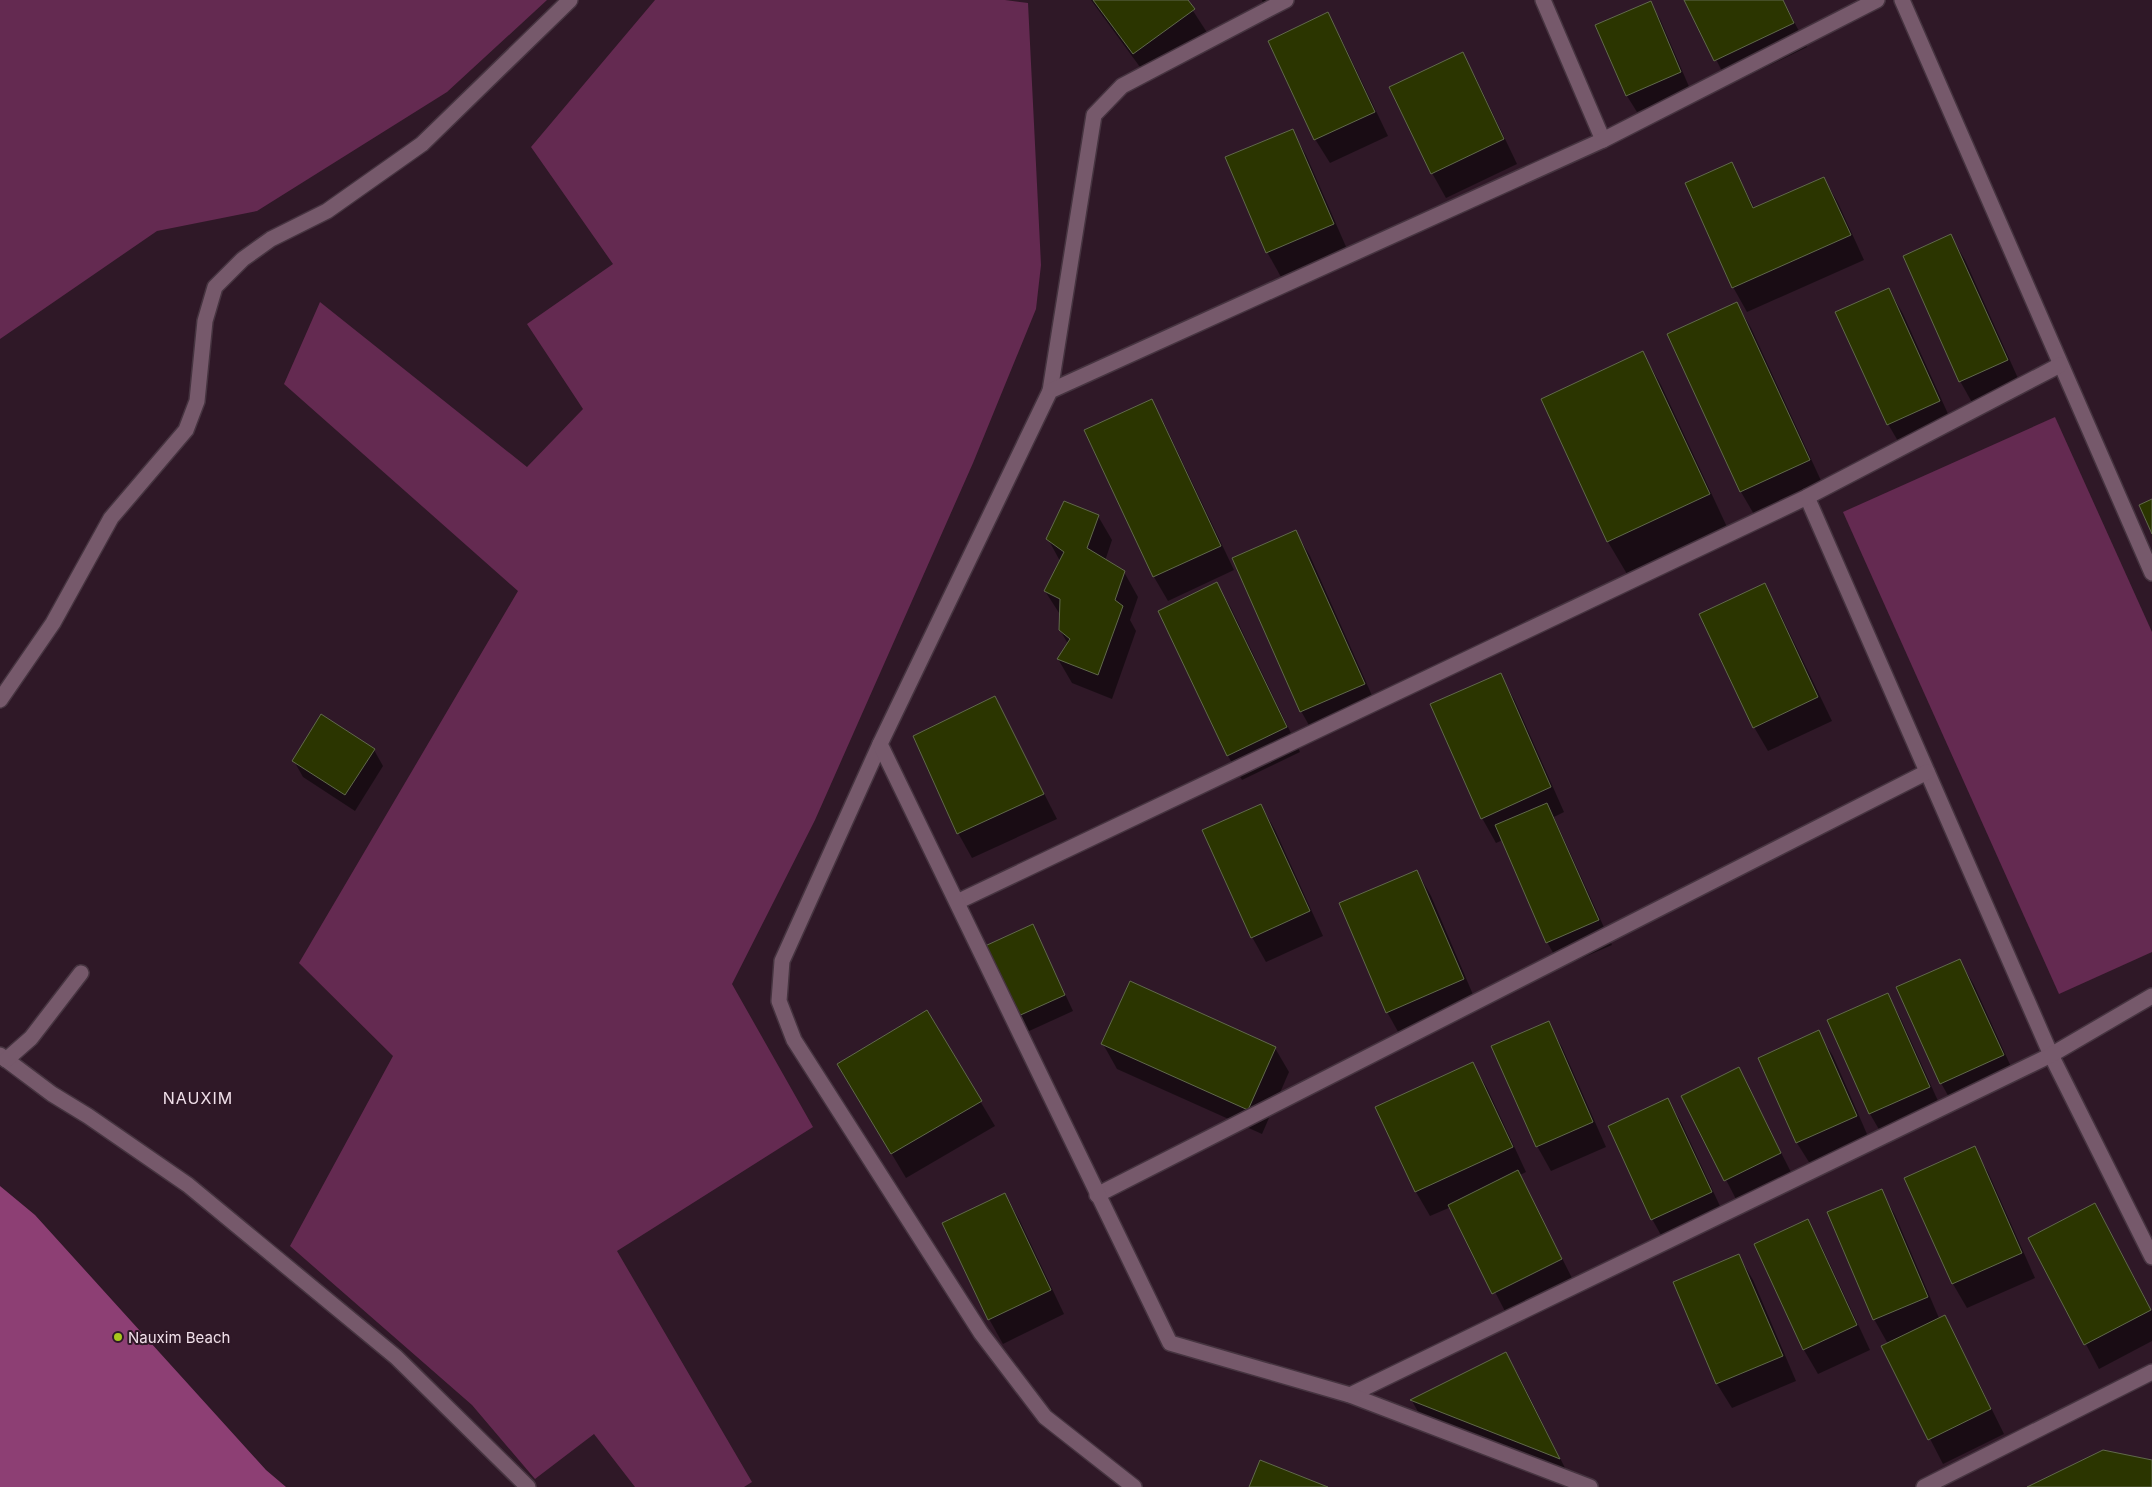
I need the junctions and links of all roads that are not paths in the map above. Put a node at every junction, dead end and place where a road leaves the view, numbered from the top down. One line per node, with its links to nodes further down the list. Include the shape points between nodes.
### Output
1 (570, 0): 11 (street, via 422,144 327,211 270,239 243,259 215,287 204,321 197,401 186,430 111,518 53,623)
2 (1286, 0): 8 (street, via 1122,86 1094,115)
3 (1543, 0): 6 (street)
4 (1877, 0): 6 (street)
5 (1902, 0): 7 (street)
6 (1602, 140): 8 (street)
7 (2060, 365): 9 (street); 10 (street)
8 (1050, 390): 12 (street)
9 (1807, 497): 13 (street); 14 (street)
10 (2152, 573)
11 (0, 700)
12 (880, 744): 14 (street); 24 (street, via 782,961 779,1001 794,1040 981,1333 1045,1416)
13 (1927, 772): 17 (street); 19 (street)
14 (957, 902): 19 (street)
15 (80, 973): 18 (street, via 31,1038)
16 (2152, 996): 17 (street)
17 (2051, 1055): 20 (street); 22 (street)
18 (3, 1058): 23 (street, via 195,1191 396,1357)
19 (1097, 1195): 22 (street, via 1170,1343)
20 (2152, 1257)
21 (2152, 1372): 26 (street)
22 (1350, 1395): 25 (street)
23 (528, 1487)
24 (1134, 1487)
25 (1590, 1487)
26 (1924, 1487)

